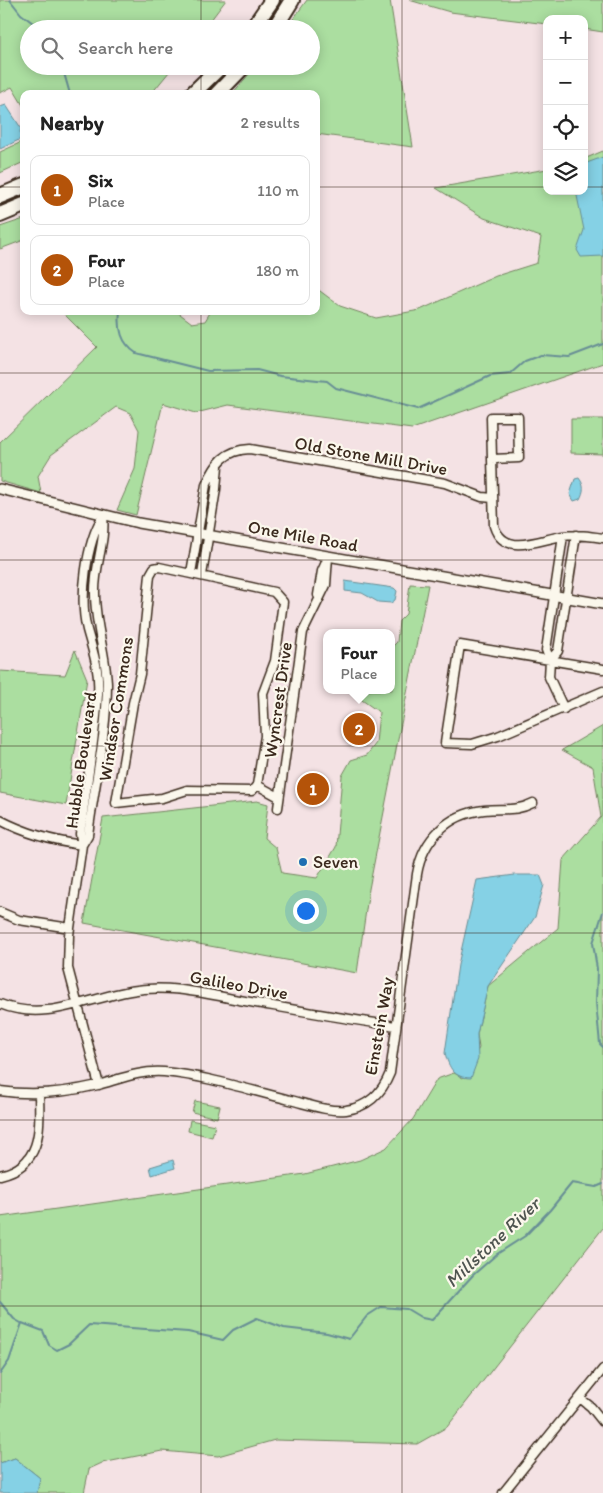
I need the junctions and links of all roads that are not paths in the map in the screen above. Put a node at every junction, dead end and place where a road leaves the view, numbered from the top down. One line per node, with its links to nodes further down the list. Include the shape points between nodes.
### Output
1 (272, 0): 3 (highway)
2 (292, 0): 4 (highway)
3 (258, 20)
4 (280, 20)
5 (212, 75): 7 (highway)
6 (236, 75): 8 (highway)
7 (196, 90)
8 (222, 90)
9 (20, 188): 10 (highway)
10 (0, 196)
11 (20, 207): 12 (highway)
12 (0, 215)
13 (492, 459): 13 (street, via 519,458 518,417 491,417); 16 (street)
14 (218, 466): 16 (street, Old Stone Mill Drive, via 233,451 250,449 444,483); 18 (street, Old Stone Mill Drive, via 206,485); 20 (street)
15 (0, 489): 17 (street, One Mile Road)
16 (493, 498): 21 (street, via 496,533 508,542 526,545)
17 (104, 516): 18 (street, One Mile Road); 38 (street, Hubble Boulevard, via 95,593 105,668 105,710 88,835); 38 (street, Hubble Boulevard, via 96,527 85,587 84,609 97,666 98,693 80,834)
18 (198, 534): 20 (street, One Mile Road); 24 (street)
19 (576, 535): 21 (street); 22 (street); 27 (street)
20 (208, 536): 23 (street, One Mile Road); 25 (street)
21 (563, 536): 26 (street)
22 (603, 538)
23 (328, 557): 26 (street, One Mile Road); 34 (street, Wyncrest Drive, via 322,571 318,599 303,632)
24 (191, 573): 25 (street, Windsor Commons); 33 (street, Windsor Commons, via 159,567 154,568 150,575 140,674 116,803 162,798 187,790 247,792)
25 (202, 575): 33 (street, Windsor Commons, via 274,592 283,602 275,661 263,693 265,736)
26 (553, 596): 27 (street, One Mile Road); 29 (street, via 546,650)
27 (566, 598): 28 (street, One Mile Road); 29 (street, via 558,650)
28 (603, 604)
29 (550, 660): 30 (street); 32 (street, via 549,677); 32 (street, via 460,646 445,743 472,744)
30 (603, 669)
31 (603, 691): 32 (street)
32 (564, 709)
33 (257, 785): 34 (street)
34 (280, 797): 36 (street, Wyncrest Drive)
35 (533, 803): 43 (street, Einstein Way, via 520,809 485,810 461,816 439,828 431,839 418,870)
36 (278, 808)
37 (0, 820): 38 (street, via 22,832)
38 (82, 845): 40 (street, Hubble Boulevard)
39 (0, 912): 40 (street, via 19,920)
40 (70, 928): 42 (street, Hubble Boulevard, via 68,968)
41 (0, 1004): 42 (street, Galileo Drive, via 41,1011)
42 (77, 1005): 43 (street, Galileo Drive, via 129,991 174,989); 44 (street, Hubble Boulevard)
43 (396, 1026): 44 (street, Einstein Way, via 390,1073 385,1085 369,1102 345,1110 195,1076 162,1072 137,1074)
44 (99, 1085): 46 (street, Einstein Way)
45 (0, 1091): 46 (street, Einstein Way)
46 (39, 1095): 47 (street, via 39,1137 34,1150 18,1168)
47 (0, 1175)
48 (603, 1369): 49 (street)
49 (580, 1398): 50 (street); 51 (street)
50 (603, 1422)
51 (503, 1493)

